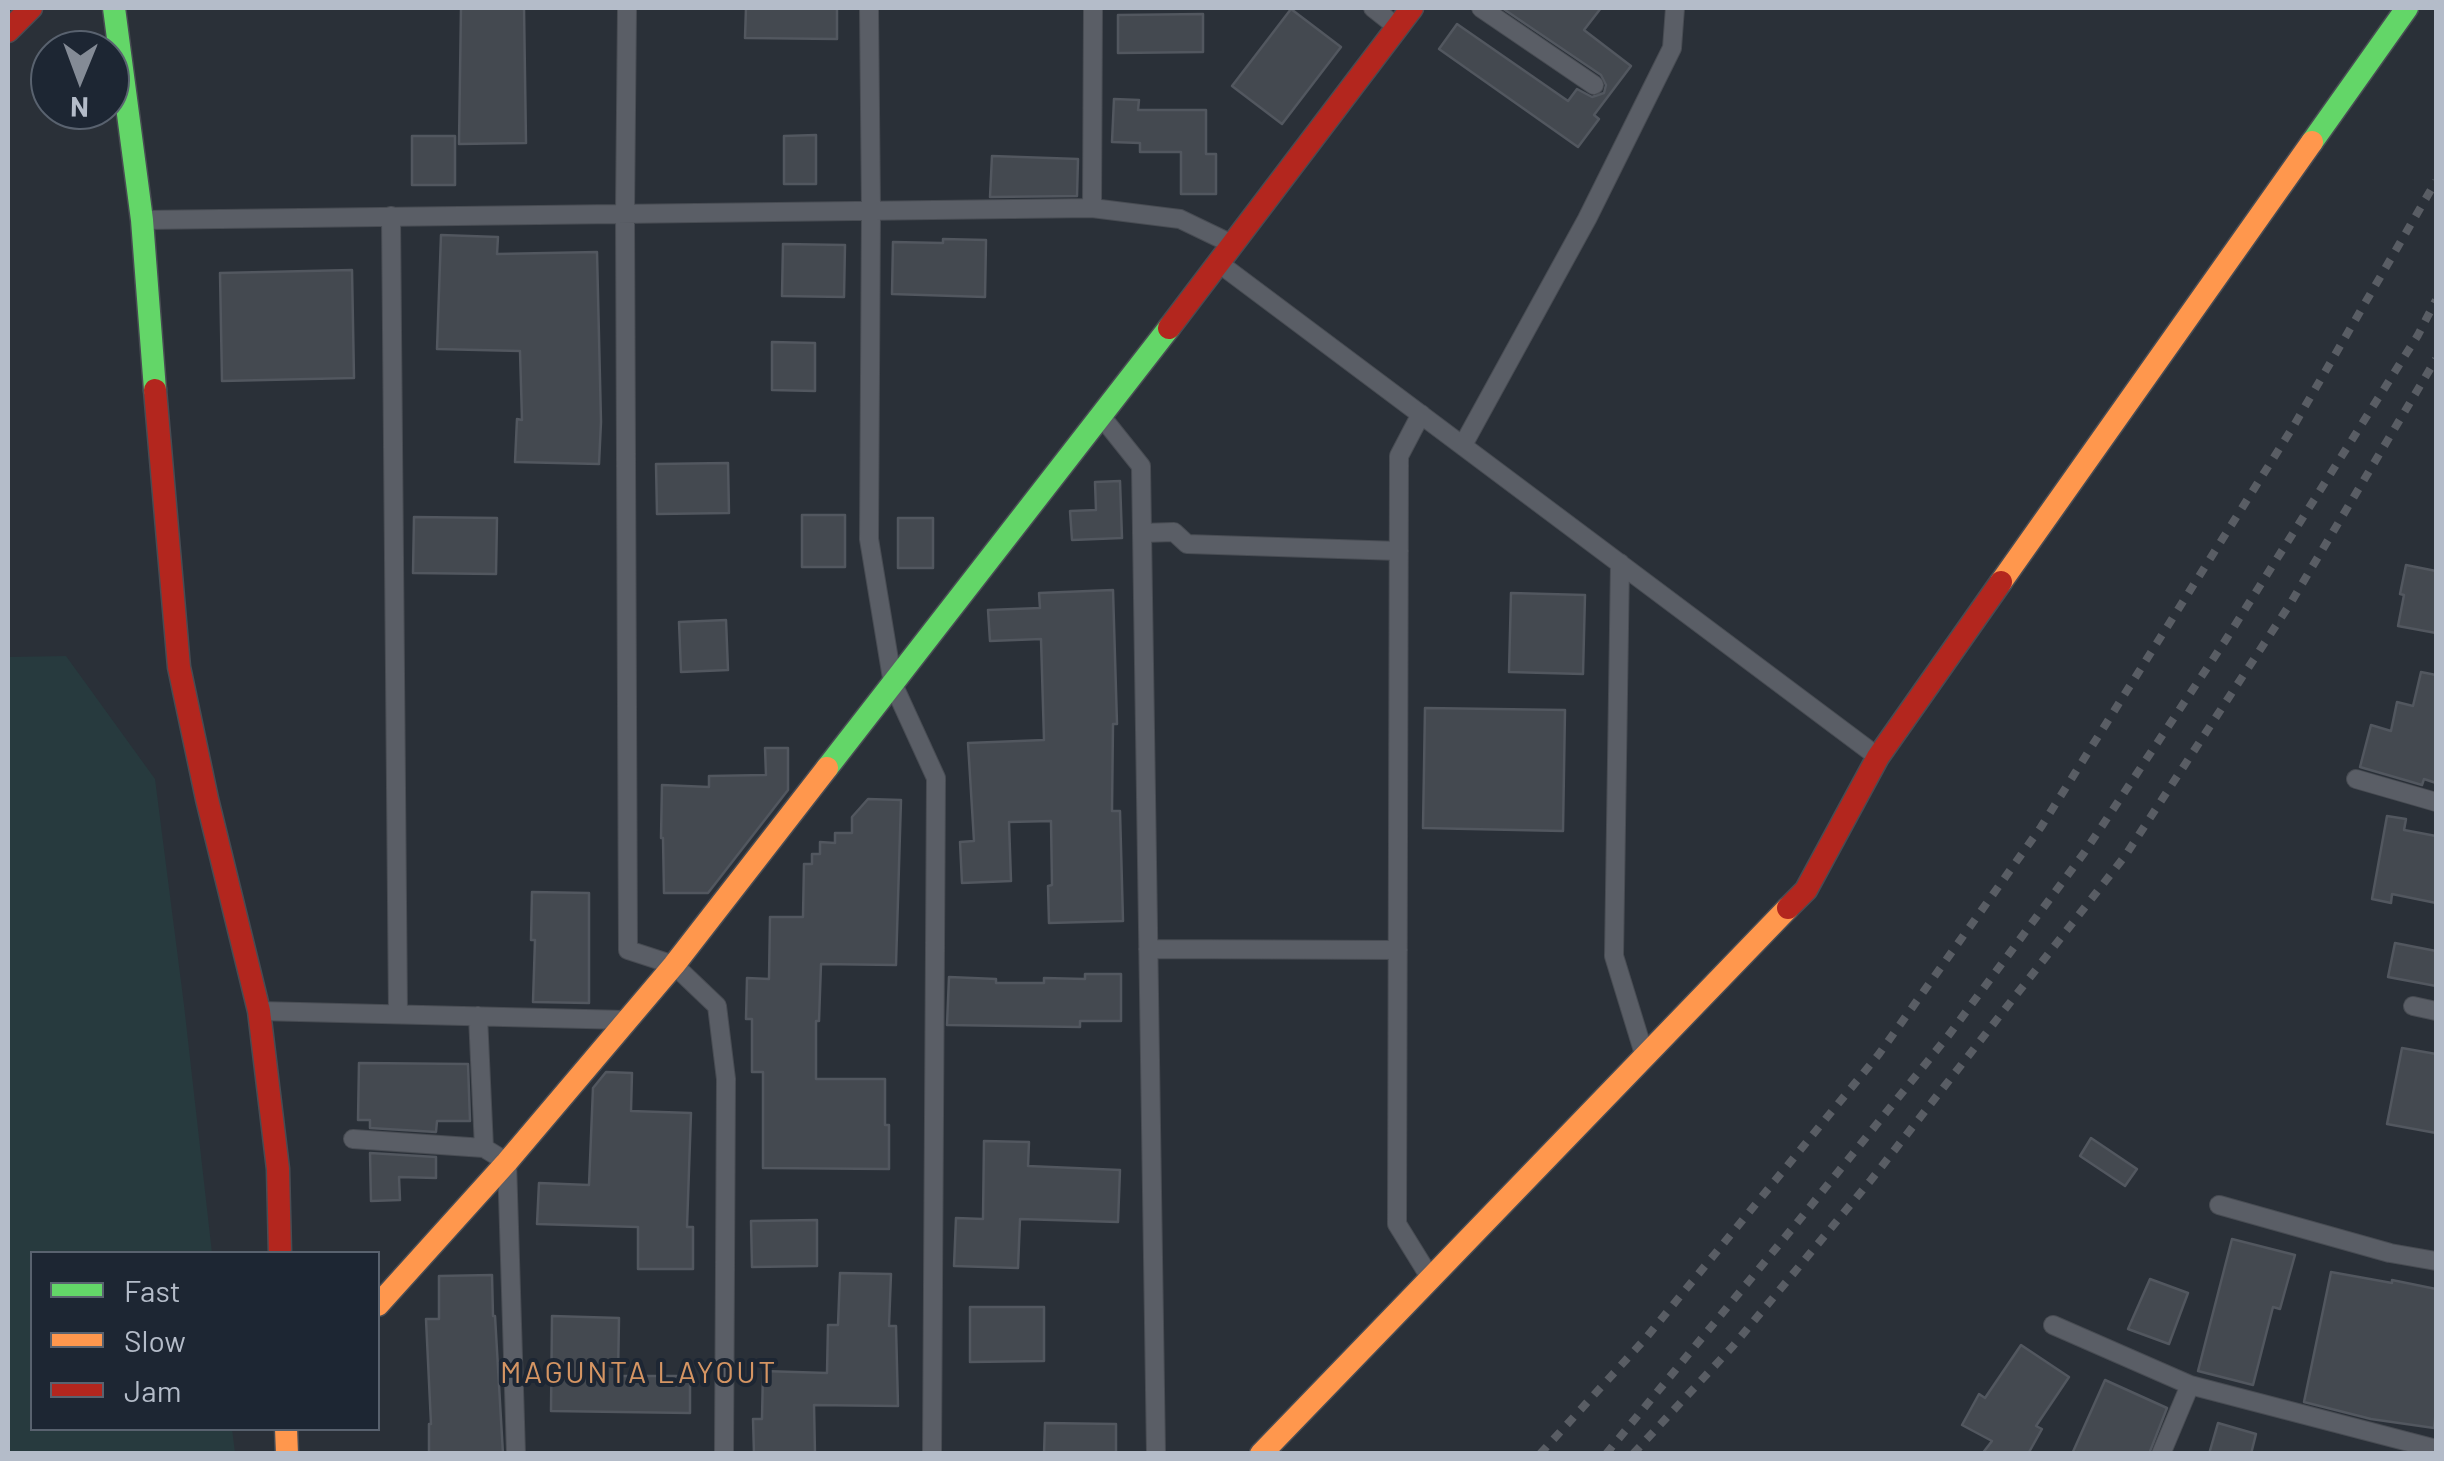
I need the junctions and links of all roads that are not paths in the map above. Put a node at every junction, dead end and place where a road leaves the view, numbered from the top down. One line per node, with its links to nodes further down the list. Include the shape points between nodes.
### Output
1 (31, 8): 12 (street)
2 (114, 8): 18 (street)
3 (626, 8): 16 (street)
4 (868, 8): 15 (street)
5 (1093, 8): 14 (street)
6 (1373, 8): 11 (street)
7 (1412, 8): 11 (street)
8 (1481, 8): 13 (street)
9 (1674, 8): 22 (street, via 1672,48)
10 (2407, 8): 27 (street)
11 (1397, 27): 19 (street)
12 (8, 31)
13 (1594, 85)
14 (1092, 208): 15 (street); 19 (street, via 1180,219)
15 (871, 211): 16 (street); 26 (street, via 870,539)
16 (625, 213): 17 (street); 32 (street, via 628,950)
17 (391, 216): 18 (street); 36 (street)
18 (142, 220): 34 (street, via 180,667)
19 (1227, 254): 20 (street); 21 (street)
20 (1421, 414): 22 (street); 24 (street, via 1399,456)
21 (1101, 416): 23 (street, via 1140,466); 26 (street)
22 (1463, 445): 25 (street)
23 (1142, 534): 24 (street, via 1174,532 1187,544); 30 (street)
24 (1399, 551): 31 (street)
25 (1620, 564): 27 (street); 39 (street, via 1614,956)
26 (893, 684): 32 (street); 53 (street, via 936,778)
27 (1878, 757): 39 (street, via 1806,890)
28 (2356, 779): 29 (street)
29 (2436, 802)
30 (1148, 949): 31 (street); 54 (street)
31 (1398, 950): 46 (street, via 1397,1224)
32 (674, 965): 38 (street); 52 (street, via 717,1006 726,1080)
33 (2413, 1006): 35 (street)
34 (260, 1010): 36 (street); 44 (street)
35 (2436, 1011)
36 (398, 1014): 37 (street)
37 (478, 1016): 38 (street); 41 (street)
38 (626, 1020): 42 (street)
39 (1644, 1058): 46 (street)
40 (353, 1139): 41 (street)
41 (484, 1148): 42 (street)
42 (507, 1162): 47 (street); 51 (street)
43 (2219, 1205): 45 (street)
44 (280, 1251)
45 (2436, 1261)
46 (1430, 1279): 55 (street)
47 (380, 1303)
48 (2052, 1325): 49 (street)
49 (2190, 1384): 50 (street); 56 (street)
50 (2436, 1449)
51 (516, 1454)
52 (724, 1454)
53 (932, 1454)
54 (1156, 1454)
55 (1262, 1454)
56 (2161, 1454)

